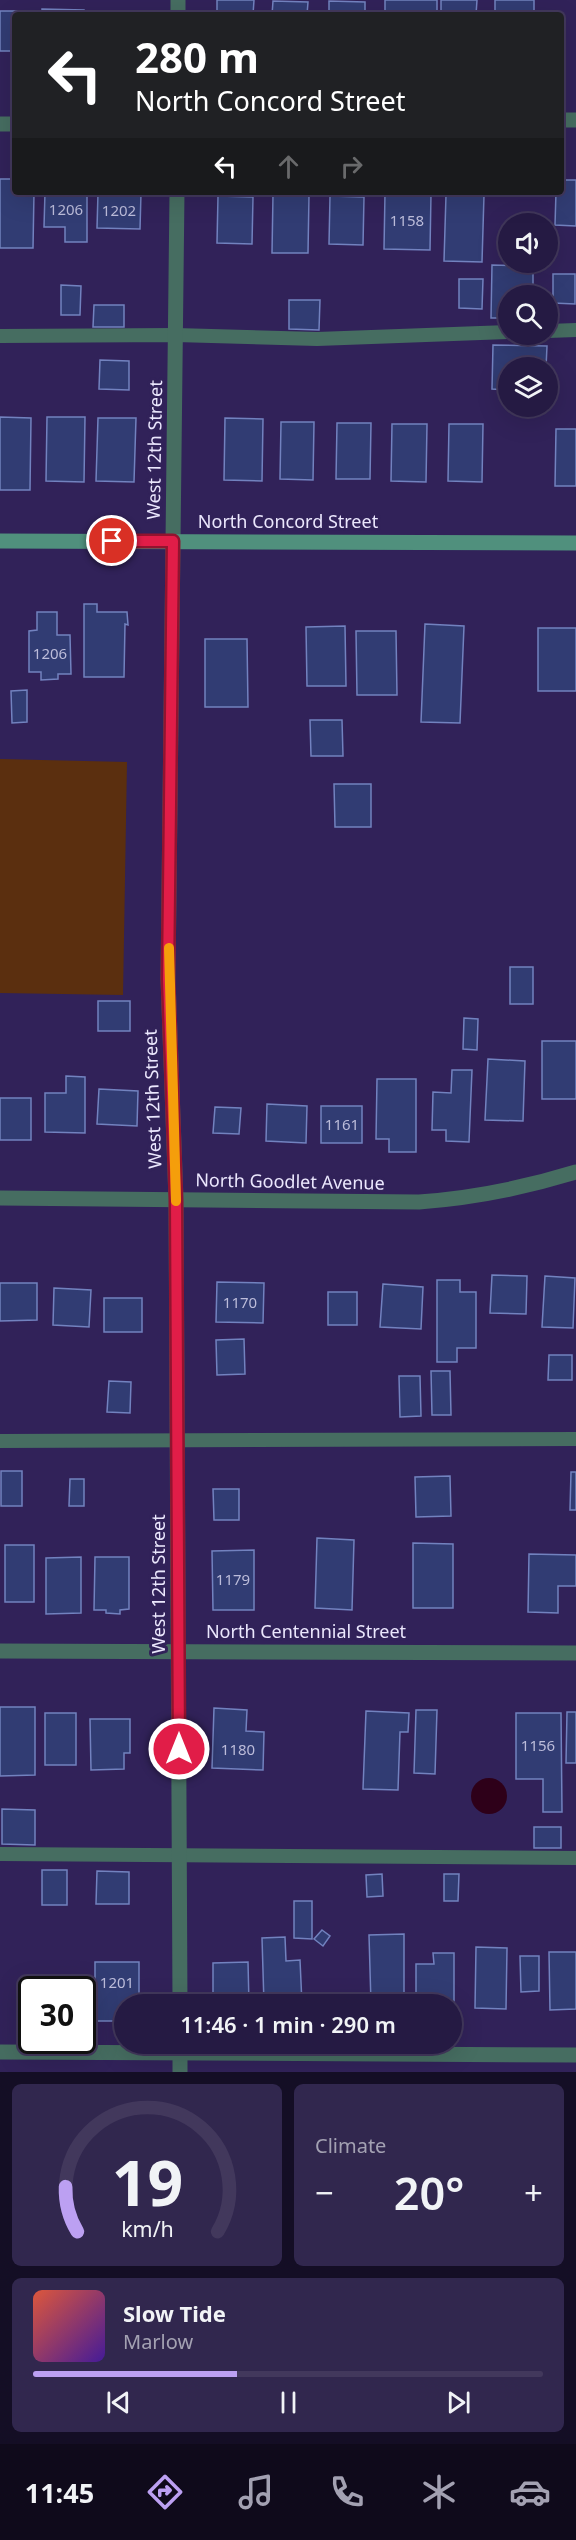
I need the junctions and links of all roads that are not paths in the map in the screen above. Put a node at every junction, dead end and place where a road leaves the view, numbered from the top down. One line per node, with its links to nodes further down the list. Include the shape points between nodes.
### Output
1 (177, 195): 5 (street, West 12th Street)
2 (558, 330): 3 (lane)
3 (576, 330)
4 (498, 332): 5 (lane, via 317,339)
5 (176, 335): 6 (lane); 8 (street, West 12th Street)
6 (0, 336)
7 (0, 541): 8 (main road, North Concord Street)
8 (173, 541): 9 (main road, North Concord Street); 12 (street, West 12th Street, via 168,979)
9 (576, 543)
10 (576, 1172): 12 (street, North Goodlet Avenue, via 488,1195 419,1202)
11 (0, 1198): 12 (street, North Goodlet Avenue)
12 (176, 1200): 14 (street, West 12th Street)
13 (576, 1439): 14 (lane)
14 (178, 1440): 15 (lane); 17 (street, West 12th Street)
15 (0, 1442)
16 (0, 1651): 17 (street, North Centennial Street)
17 (179, 1651): 18 (street, North Centennial Street); 20 (street, West 12th Street)
18 (576, 1653)
19 (0, 1854): 20 (lane)
20 (180, 1855): 21 (lane); 22 (street, West 12th Street)
21 (576, 1858)
22 (180, 1994)
23 (114, 2049): 24 (street)
24 (0, 2052)
25 (462, 2053): 27 (street)
26 (180, 2054): 28 (street)
27 (576, 2055)
28 (180, 2072)

